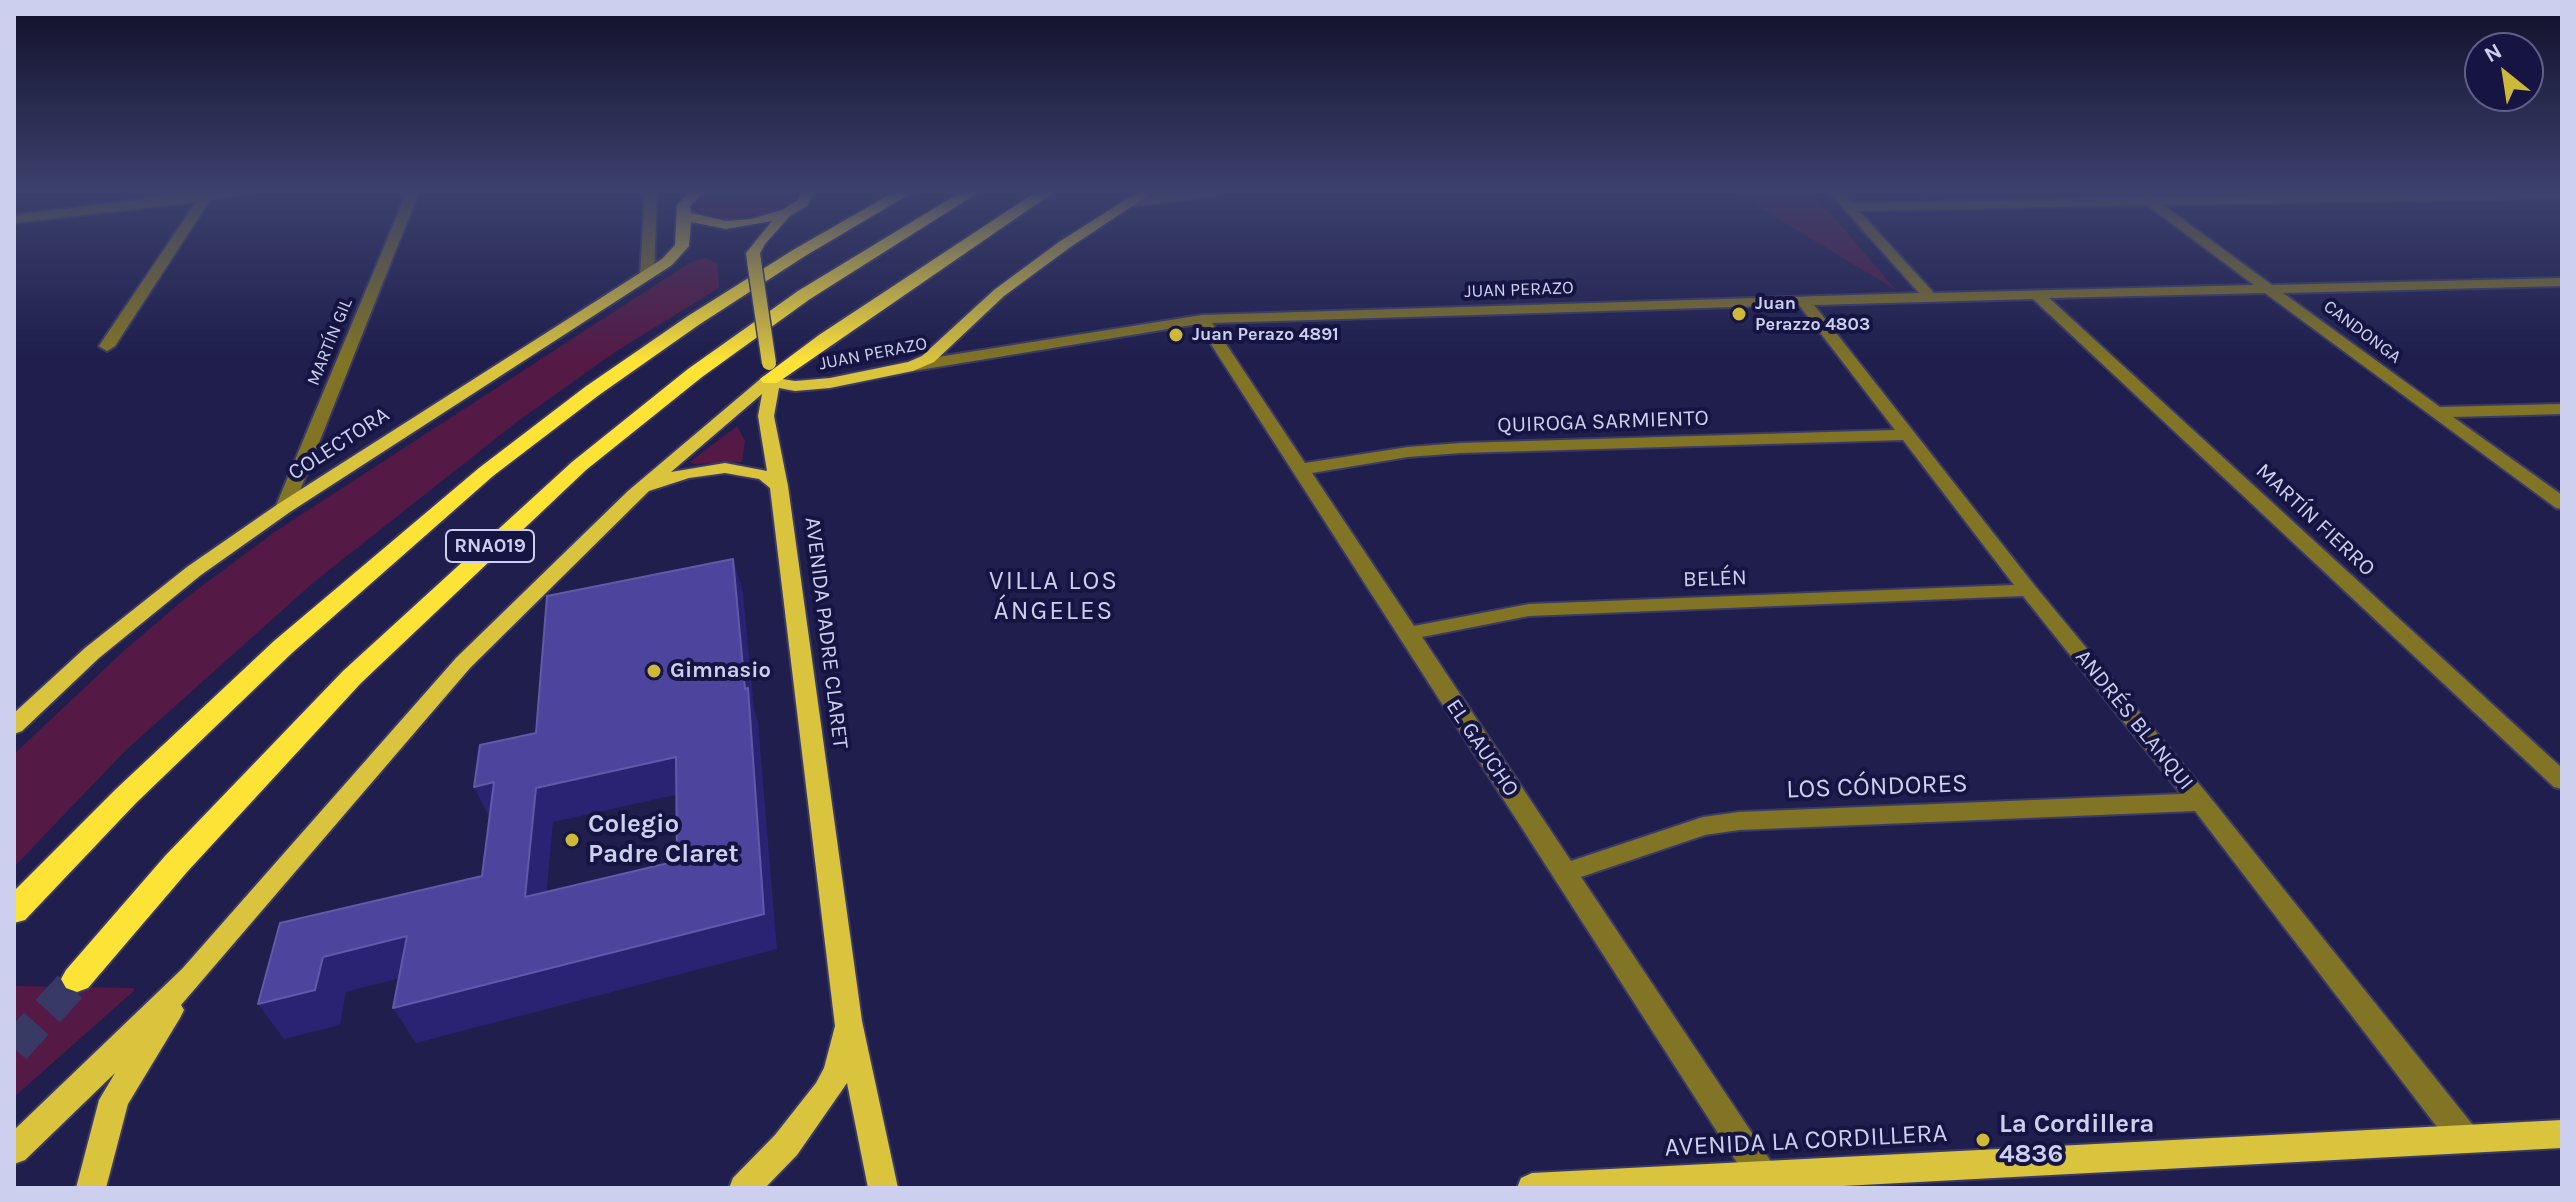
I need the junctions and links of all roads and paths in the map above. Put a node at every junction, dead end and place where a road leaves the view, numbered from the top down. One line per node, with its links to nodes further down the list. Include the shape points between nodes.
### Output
1 (172, 248): 20 (street)
2 (390, 248): 30 (street, MARTÍN GIL)
3 (648, 248): 12 (street)
4 (681, 248): 12 (main road, COLECTORA)
5 (747, 248): 22 (main road, AVENIDA PADRE CLARET, bridge)
6 (808, 248): 37 (highway, RNA019, via 592,391 486,472 283,647)
7 (881, 248): 39 (highway, RNA019, via 695,373 579,466 342,688 186,853)
8 (962, 248): 19 (highway)
9 (1064, 248): 21 (main road)
10 (1886, 248): 16 (street)
11 (2214, 248): 14 (street, CANDONGA)
12 (647, 276): 30 (main road, COLECTORA)
13 (2562, 282): 14 (street, JUAN PERAZO)
14 (2270, 288): 15 (street, JUAN PERAZO); 24 (street, CANDONGA)
15 (2036, 294): 16 (street, JUAN PERAZO); 34 (street, MARTÍN FIERRO)
16 (1930, 297): 17 (street, JUAN PERAZO)
17 (1803, 301): 18 (street, JUAN PERAZO); 25 (street, ANDRÉS BLANQUI)
18 (1202, 319): 21 (street, JUAN PERAZO); 26 (street, EL GAUCHO)
19 (825, 339): 22 (highway); 22 (highway, via 777,352)
20 (107, 346)
21 (913, 366): 22 (main road, JUAN PERAZO, via 813,386)
22 (770, 368): 27 (main road, AVENIDA PADRE CLARET, via 766,416); 28 (main road)
23 (2562, 409): 24 (street)
24 (2436, 412): 29 (street, CANDONGA)
25 (1907, 435): 26 (street, QUIROGA SARMIENTO, via 1461,448); 31 (street, ANDRÉS BLANQUI)
26 (1301, 469): 32 (street, EL GAUCHO)
27 (779, 486): 28 (main road, via 755,472 714,469 674,477); 40 (main road, AVENIDA PADRE CLARET)
28 (634, 495): 38 (main road, via 463,663)
29 (2562, 504)
30 (284, 508): 33 (main road, COLECTORA, via 133,619)
31 (2028, 590): 32 (street, BELÉN, via 1529,610); 35 (street, ANDRÉS BLANQUI)
32 (1407, 634): 36 (street, EL GAUCHO)
33 (14, 726)
34 (2562, 781)
35 (2201, 802): 36 (street, LOS CÓNDORES, via 1739,821 1703,826); 42 (street, ANDRÉS BLANQUI)
36 (1565, 873): 44 (street, EL GAUCHO)
37 (14, 911)
38 (192, 977): 43 (main road); 45 (main road, via 114,1100)
39 (77, 979)
40 (848, 1021): 46 (main road, AVENIDA PADRE CLARET, via 838,1071 826,1092 786,1145); 47 (main road, AVENIDA PADRE CLARET)
41 (2562, 1134): 42 (main road, AVENIDA LA CORDILLERA)
42 (2465, 1139): 44 (main road, AVENIDA LA CORDILLERA)
43 (14, 1150)
44 (1763, 1176): 48 (main road, AVENIDA LA CORDILLERA)
45 (91, 1188)
46 (744, 1188)
47 (883, 1188)
48 (1532, 1188)

